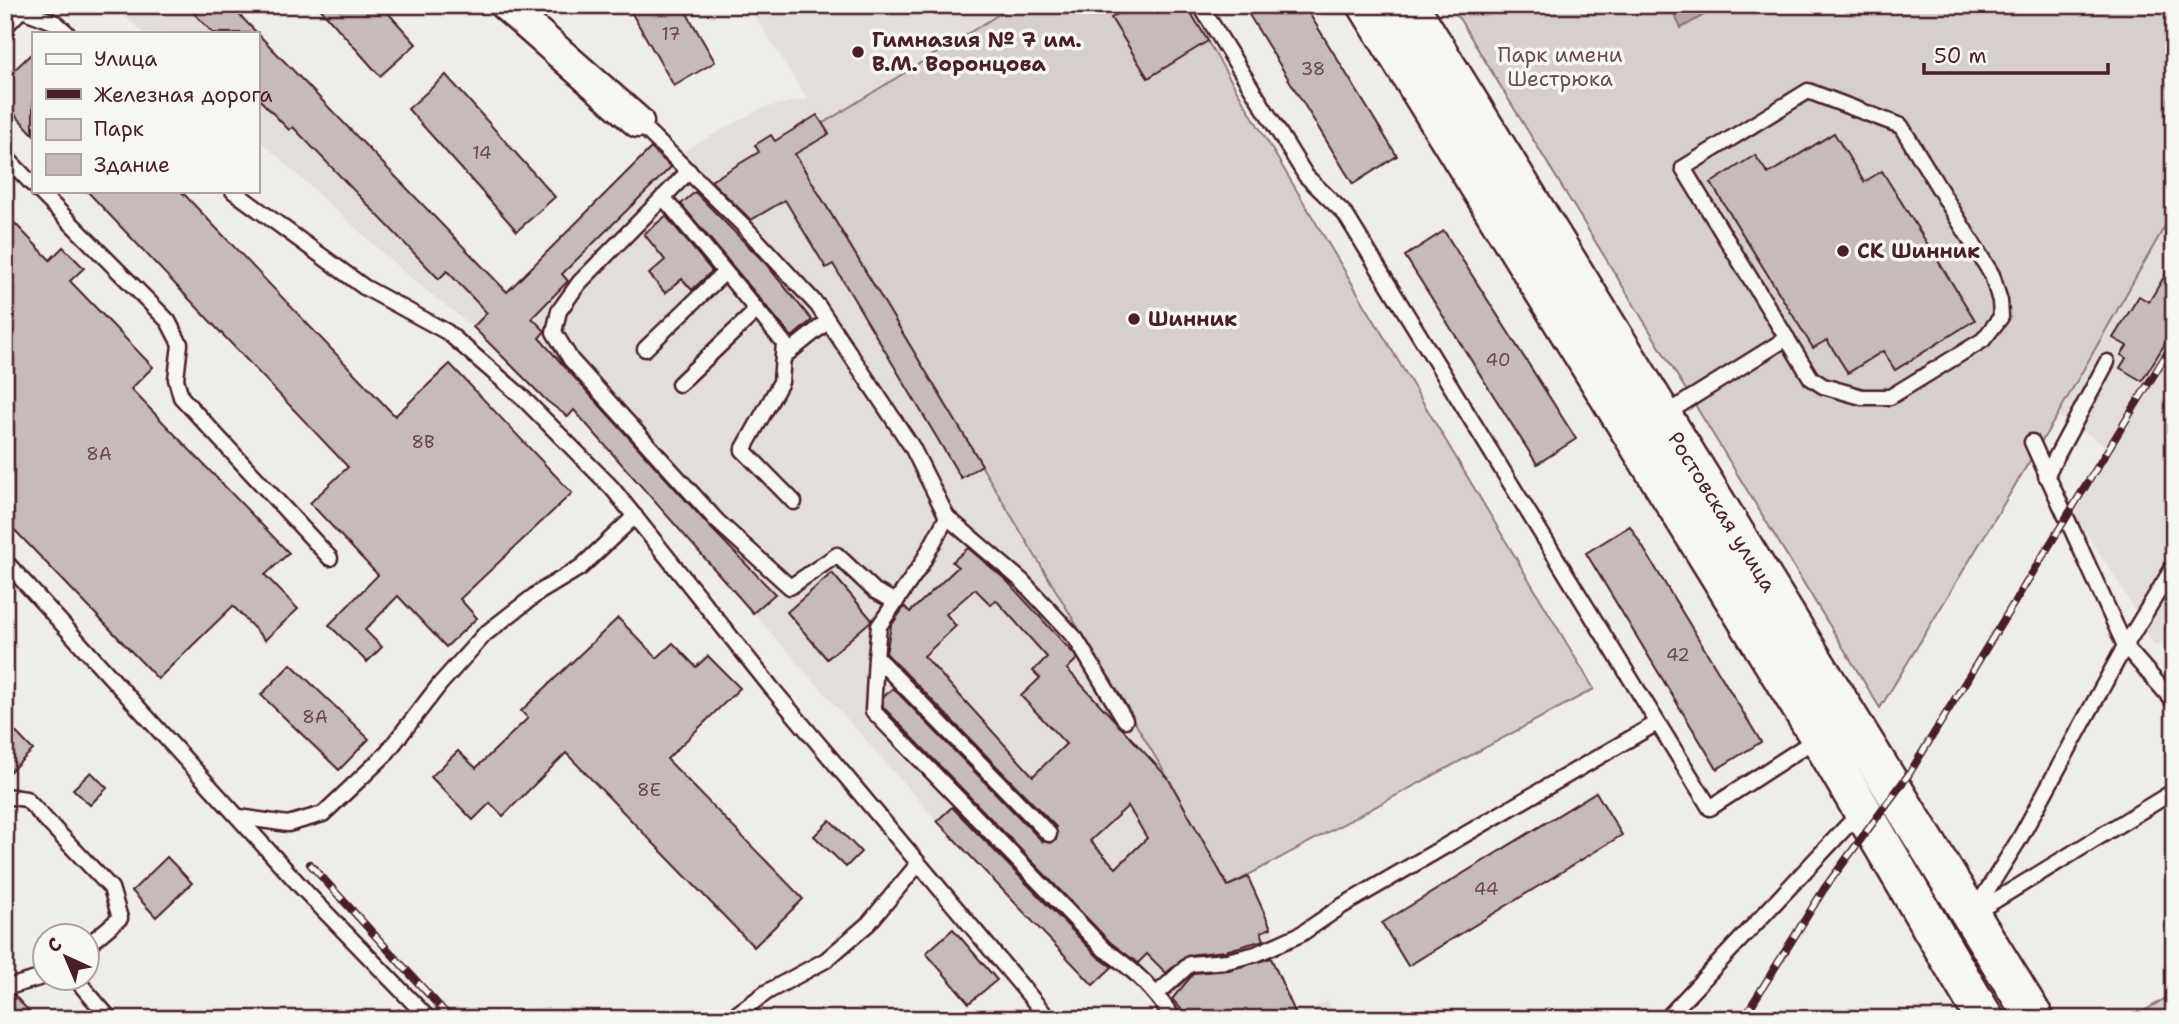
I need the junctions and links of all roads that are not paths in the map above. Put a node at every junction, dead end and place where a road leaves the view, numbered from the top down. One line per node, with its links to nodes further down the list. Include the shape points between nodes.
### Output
1 (505, 5): 8 (street)
2 (1200, 5): 37 (lane, via 1307,176 1345,214)
3 (1367, 5): 38 (street, Ростовская улица)
4 (1409, 5): 23 (street, Ростовская улица)
5 (24, 8): 6 (lane); 7 (lane)
6 (5, 27)
7 (66, 32)
8 (638, 122): 10 (lane)
9 (5, 156): 11 (lane)
10 (689, 171): 14 (lane); 17 (lane)
11 (32, 184)
12 (40, 192): 29 (lane, via 167,321 180,344 176,379 181,397)
13 (234, 192): 27 (lane, via 364,288 447,332 530,406)
14 (663, 197): 15 (lane); 32 (lane, via 579,283 559,311 554,332 571,360 717,522 790,587 837,555 874,591)
15 (725, 272): 16 (lane); 19 (lane)
16 (757, 310): 20 (lane, via 783,343); 22 (lane)
17 (828, 321): 20 (lane); 28 (lane, via 912,447)
18 (1787, 338): 18 (lane, via 1683,167 1808,91 1900,126 1992,275 2001,317 1983,341 1890,397 1862,397 1824,386 1811,378); 23 (lane)
19 (645, 349)
20 (783, 357): 26 (lane, via 781,382 743,450)
21 (2107, 362): 25 (lane)
22 (679, 384)
23 (1662, 415): 45 (street, Ростовская улица)
24 (2032, 442): 25 (lane)
25 (2046, 476): 33 (lane)
26 (794, 502)
27 (635, 516): 42 (lane, via 581,567 485,634 386,755 323,814 288,824); 44 (lane)
28 (947, 517): 32 (lane); 36 (lane, via 1022,581 1076,639)
29 (330, 558)
30 (5, 561): 42 (lane)
31 (2174, 566): 33 (lane)
32 (896, 602): 34 (lane, via 879,626)
33 (2125, 646): 35 (lane); 45 (lane, via 2020,838)
34 (876, 657): 43 (lane); 50 (lane, via 873,711 1105,950)
35 (2174, 702)
36 (1125, 720)
37 (1657, 723): 38 (lane, via 1710,808); 50 (lane, via 1301,934 1256,954 1190,964)
38 (1819, 737): 41 (street, Ростовская улица)
39 (2174, 791): 45 (lane)
40 (5, 796): 46 (lane, via 26,799 111,888 120,918)
41 (1861, 811): 56 (lane); 57 (street, Ростовская улица)
42 (239, 817): 52 (lane)
43 (1049, 834)
44 (918, 864): 53 (lane, via 869,923 826,960 767,992); 54 (lane)
45 (1972, 914): 58 (street, Ростовская улица)
46 (102, 933)
47 (32, 980): 48 (lane)
48 (5, 988)
49 (87, 992): 51 (lane)
50 (1157, 993): 55 (lane)
51 (110, 1019)
52 (429, 1019)
53 (730, 1019)
54 (1049, 1019)
55 (1174, 1019)
56 (1666, 1019)
57 (1985, 1019)
58 (2035, 1019)

